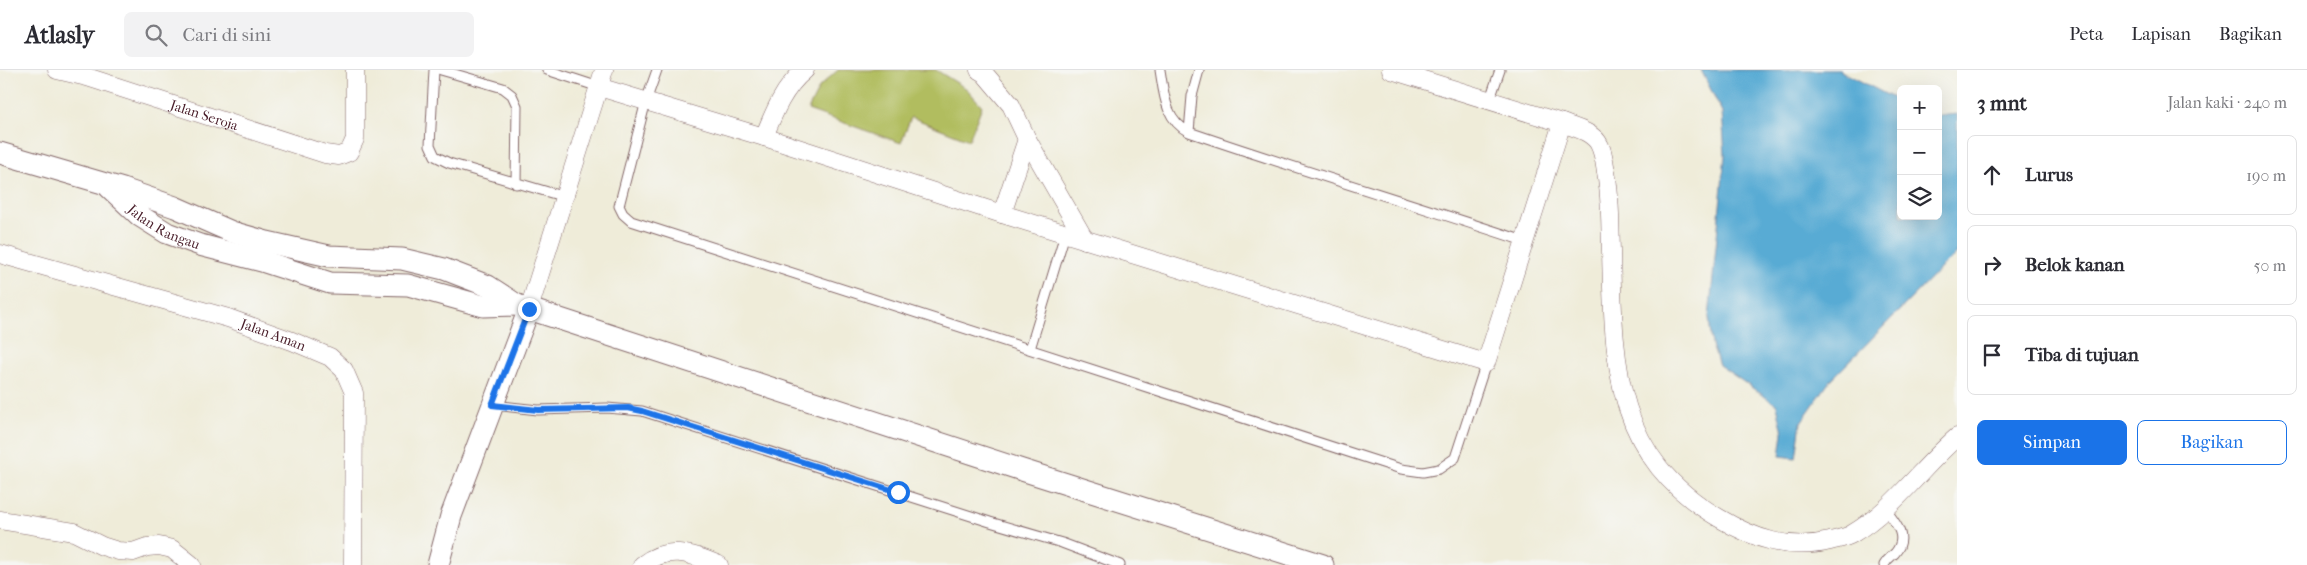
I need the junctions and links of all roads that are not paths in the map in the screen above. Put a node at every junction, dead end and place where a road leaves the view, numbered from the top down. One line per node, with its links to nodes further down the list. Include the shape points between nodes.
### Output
1 (57, 70): 14 (street, Jalan Seroja)
2 (355, 70): 14 (street, Jalan Seroja, via 355,140 350,152 339,156)
3 (434, 70): 23 (lane, via 430,145 435,156 449,164)
4 (440, 70): 23 (lane, via 503,88 512,95 517,106)
5 (547, 70): 15 (lane)
6 (604, 70): 15 (street)
7 (658, 70): 17 (lane)
8 (805, 70): 20 (street, via 777,104)
9 (980, 70): 21 (street, via 1011,105)
10 (1160, 70): 19 (lane, via 1170,116 1180,128)
11 (1200, 70): 19 (lane, via 1192,96)
12 (1391, 70): 16 (street)
13 (1500, 70): 16 (lane)
14 (88, 73)
15 (599, 87): 17 (street); 24 (street)
16 (1490, 99): 18 (street)
17 (646, 100): 20 (street); 31 (lane, via 619,206 631,221)
18 (1562, 123): 28 (street); 35 (street, via 1594,137 1602,152 1609,188 1621,389 1629,416 1654,464 1696,505 1737,529 1780,544 1810,546 1850,535)
19 (1189, 132): 28 (lane)
20 (764, 137): 25 (street)
21 (1027, 139): 25 (street); 27 (street)
22 (0, 153): 30 (street, Jalan Rangau, via 175,208 234,243 264,251 427,264 488,286)
23 (516, 184): 24 (lane)
24 (565, 197): 30 (street)
25 (1002, 214): 26 (street)
26 (1065, 234): 27 (street); 31 (lane)
27 (1084, 240): 32 (street)
28 (1524, 241): 32 (street)
29 (3, 254): 38 (street, Jalan Aman, via 228,318 330,357 344,370 354,393)
30 (523, 307): 33 (street); 43 (street, Jalan Rangau)
31 (1030, 349): 32 (lane, via 1401,469 1423,472 1439,469 1455,458)
32 (1486, 363)
33 (492, 405): 39 (street, via 451,516); 42 (lane, via 538,410 628,408 642,411 1062,543)
34 (1957, 437): 35 (street)
35 (1885, 509): 44 (lane, via 1901,534 1900,545)
36 (0, 520): 37 (street, via 74,532 118,551 133,552 159,546 172,549)
37 (192, 565)
38 (353, 565)
39 (438, 565)
40 (642, 565): 41 (street, via 651,558 672,552 689,553)
41 (719, 565)
42 (1120, 565)
43 (1323, 565)
44 (1884, 565)

